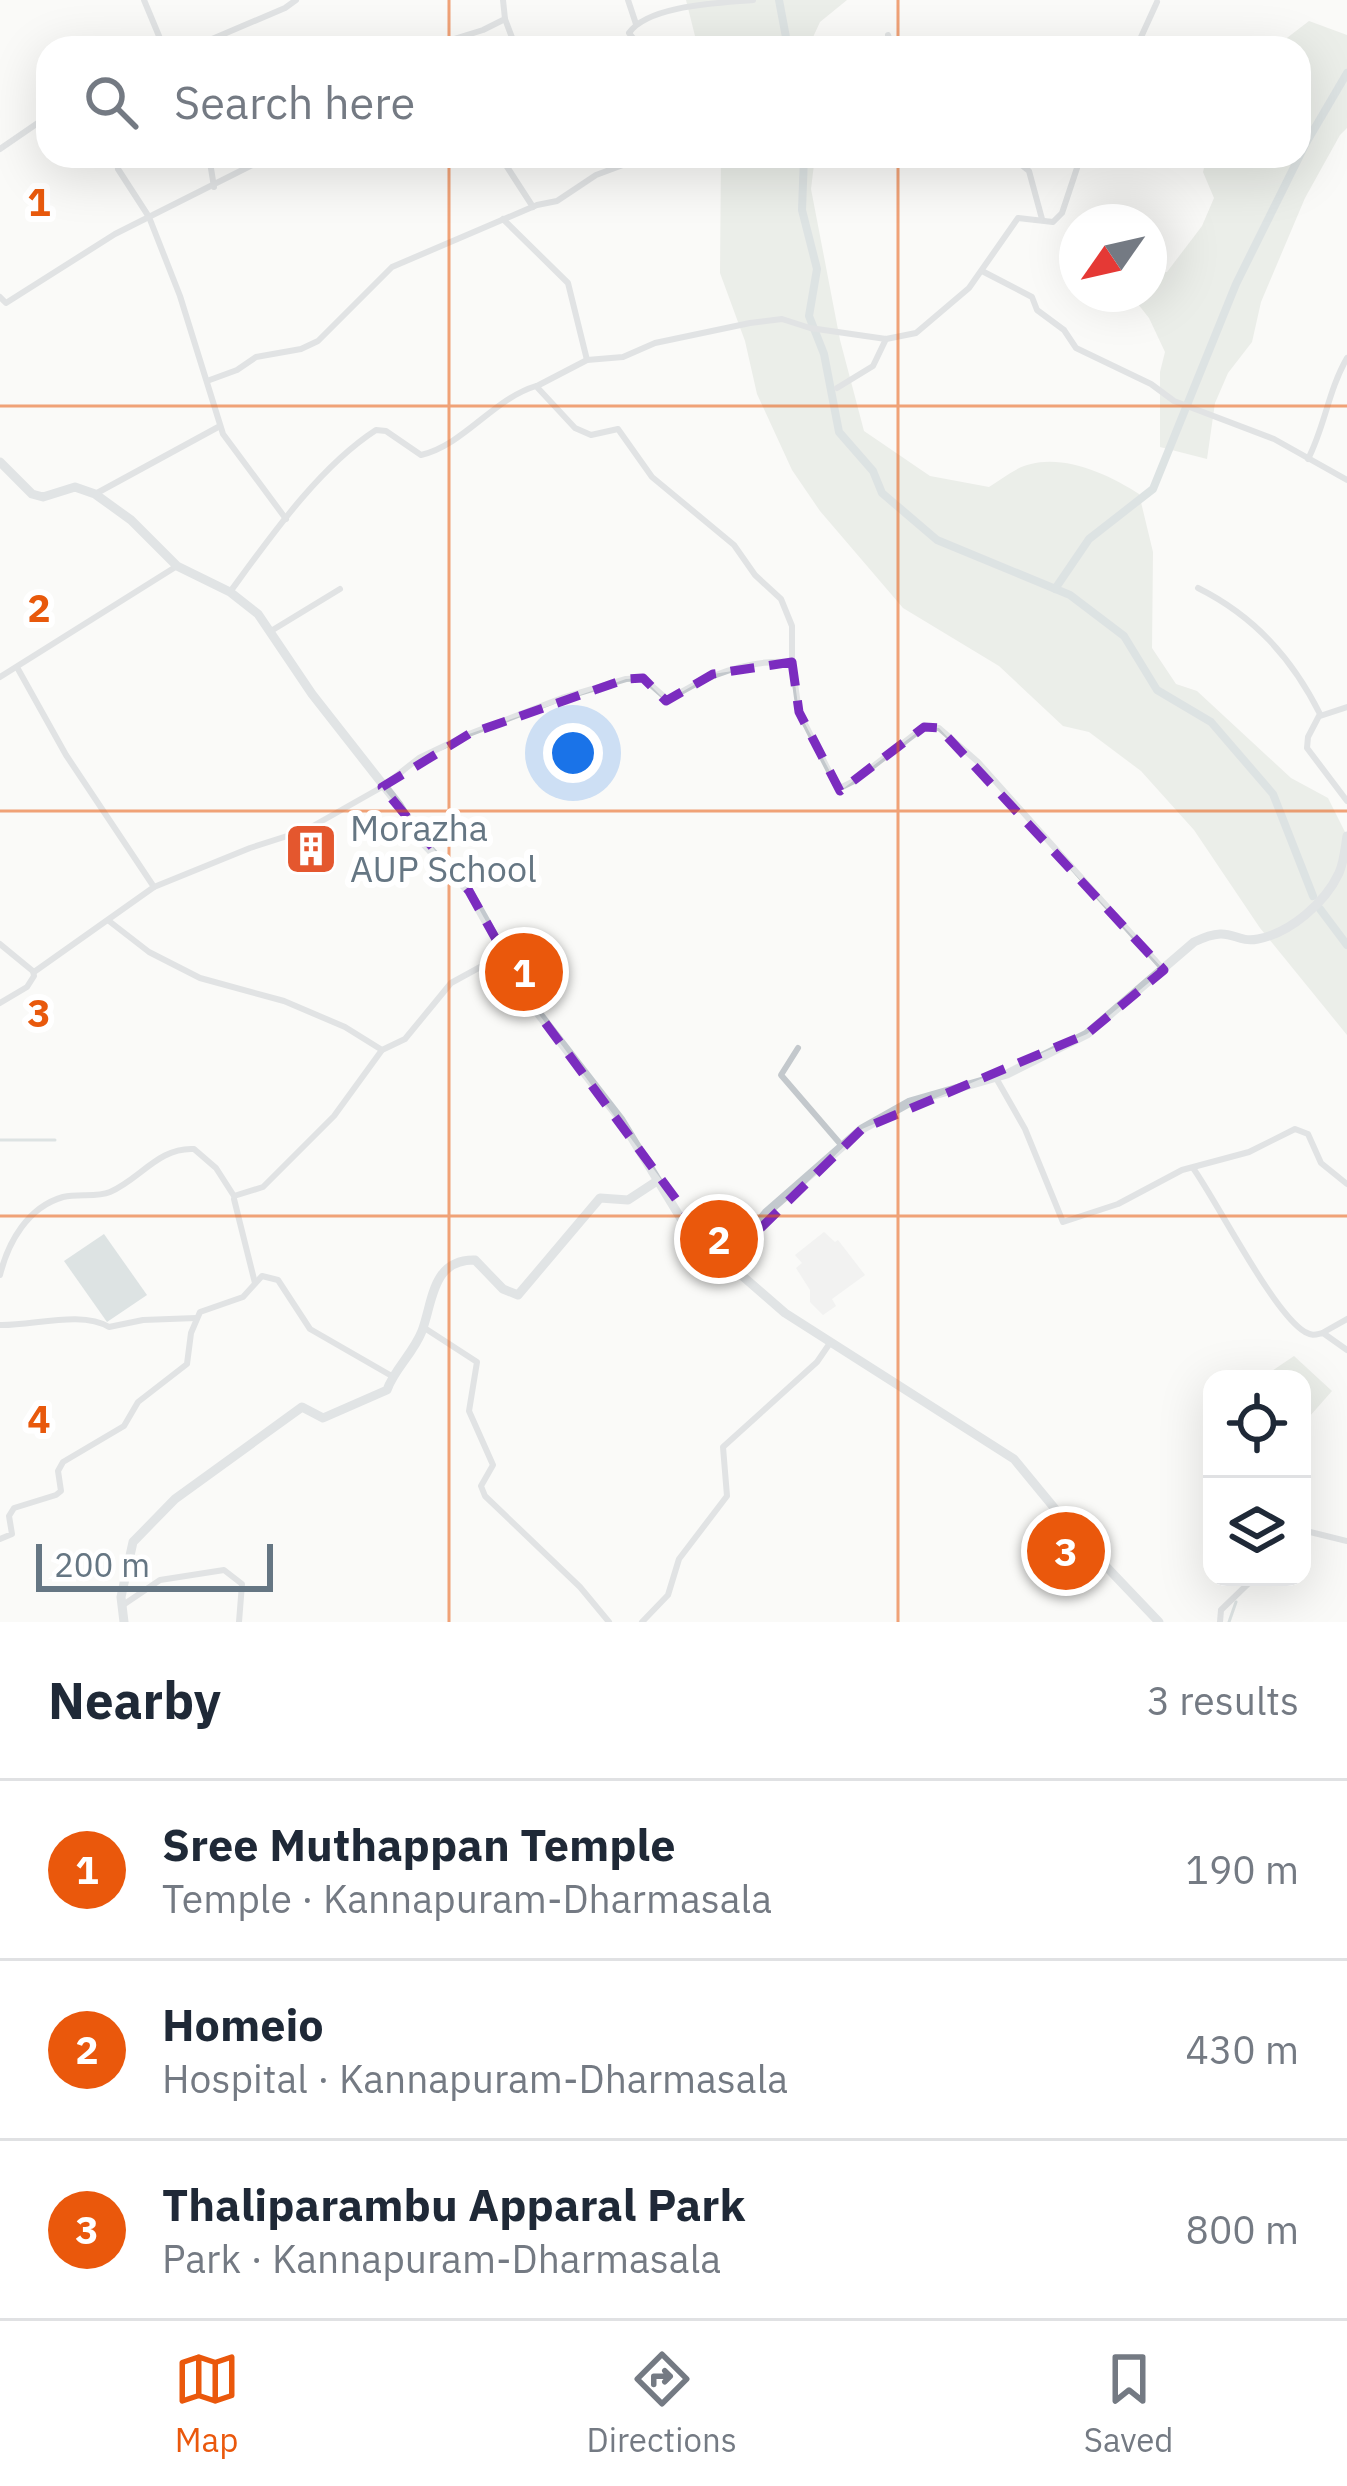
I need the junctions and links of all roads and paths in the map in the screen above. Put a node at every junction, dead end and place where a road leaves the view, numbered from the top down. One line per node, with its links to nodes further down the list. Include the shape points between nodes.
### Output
1 (144, 0): 9 (street)
2 (296, 0): 10 (street)
3 (503, 0): 7 (street)
4 (628, 0): 8 (street)
5 (753, 0): 8 (street)
6 (1157, 1): 14 (street)
7 (505, 20): 11 (street); 12 (street)
8 (635, 24): 13 (street)
9 (159, 36)
10 (218, 36)
11 (463, 36)
12 (511, 36)
13 (631, 36)
14 (1141, 36)
15 (36, 124): 16 (street)
16 (0, 148)
17 (211, 168): 24 (street)
18 (248, 168): 24 (street)
19 (508, 168): 25 (street)
20 (616, 168): 25 (street)
21 (1026, 168): 28 (street)
22 (1077, 168): 28 (street, via 1061,213)
23 (118, 170): 26 (street)
24 (214, 187): 26 (street)
25 (533, 207): 27 (street)
26 (148, 217): 30 (street, via 6,303); 34 (street)
27 (503, 219): 33 (street, via 568,283); 34 (street, via 392,267 302,350 256,357)
28 (1042, 220): 29 (street, via 1018,218)
29 (982, 271): 31 (street, via 916,332); 38 (street, via 1031,297 1076,348)
30 (0, 297)
31 (886, 339): 33 (street, via 782,319); 36 (street, via 873,366)
32 (1347, 358): 38 (street)
33 (587, 360): 35 (street)
34 (207, 381): 37 (street)
35 (536, 386): 42 (street, via 438,451 421,455 376,430 339,457); 48 (street, via 575,428 590,435 618,429 652,478 734,545 782,599)
36 (837, 388)
37 (220, 426): 41 (street); 42 (street)
38 (1308, 459): 40 (street)
39 (0, 462): 41 (main road, via 32,494 75,487)
40 (1347, 480)
41 (95, 494): 43 (main road)
42 (286, 519): 46 (street)
43 (177, 566): 46 (main road); 49 (street)
44 (1198, 588): 52 (street, via 1262,631)
45 (340, 589): 47 (street)
46 (230, 592): 47 (main road)
47 (271, 632): 53 (main road)
48 (792, 662): 53 (street, via 713,674 668,700 644,678 601,687 469,734); 60 (street, via 799,712 836,784 854,782 924,727 939,728)
49 (18, 669): 50 (street); 56 (street)
50 (0, 677)
51 (1347, 707): 52 (street)
52 (1320, 716): 54 (street, via 1307,748)
53 (382, 787): 56 (street, via 306,830); 59 (main road, via 469,891)
54 (1347, 801)
55 (1347, 836): 60 (main road, via 1333,884 1286,929 1253,940 1211,934)
56 (154, 887): 57 (street)
57 (110, 921): 61 (street); 64 (street, via 200,978 284,1001)
58 (0, 944): 61 (street)
59 (503, 954): 64 (street, via 451,983 405,1039); 68 (main road)
60 (1164, 970): 65 (main road, via 1087,1034)
61 (33, 971): 62 (street, via 27,987)
62 (0, 1004)
63 (798, 1048): 66 (street, via 782,1076)
64 (382, 1050): 70 (street, via 334,1116 263,1187)
65 (996, 1078): 66 (main road, via 910,1102); 67 (street, via 1063,1222)
66 (843, 1147): 71 (main road, via 766,1213)
67 (1192, 1167): 69 (street, via 1295,1129 1308,1134 1322,1163); 78 (street, via 1282,1306 1302,1330)
68 (657, 1181): 71 (main road, via 686,1227); 77 (main road, via 628,1200 600,1198 518,1294 476,1260 449,1267 432,1286)
69 (1347, 1184)
70 (234, 1196): 72 (street, via 194,1149 175,1151 114,1190 52,1202 10,1243); 73 (street)
71 (724, 1264): 79 (main road)
72 (0, 1275)
73 (255, 1282): 74 (street, via 243,1297); 81 (street, via 278,1280 310,1328)
74 (196, 1318): 76 (street, via 109,1327); 83 (street, via 187,1364 138,1402 124,1426 63,1462 62,1491 14,1508 12,1534)
75 (1347, 1319): 78 (street)
76 (0, 1324)
77 (423, 1327): 81 (main road); 89 (street, via 477,1362 469,1411 493,1465 481,1486 485,1496)
78 (1323, 1333): 80 (street)
79 (830, 1342): 90 (street, via 723,1447 727,1496 679,1559 668,1595); 91 (main road, via 1014,1460)
80 (1347, 1350)
81 (390, 1375): 86 (main road, via 381,1395 323,1418 302,1407 175,1499 133,1542)
82 (1311, 1532): 84 (street)
83 (0, 1538)
84 (1347, 1541)
85 (1246, 1586): 92 (street, via 1221,1610)
86 (122, 1607): 87 (main road); 88 (street, via 160,1580 224,1570 242,1584)
87 (124, 1622)
88 (239, 1622)
89 (609, 1622)
90 (642, 1622)
91 (1159, 1622)
92 (1220, 1622)

